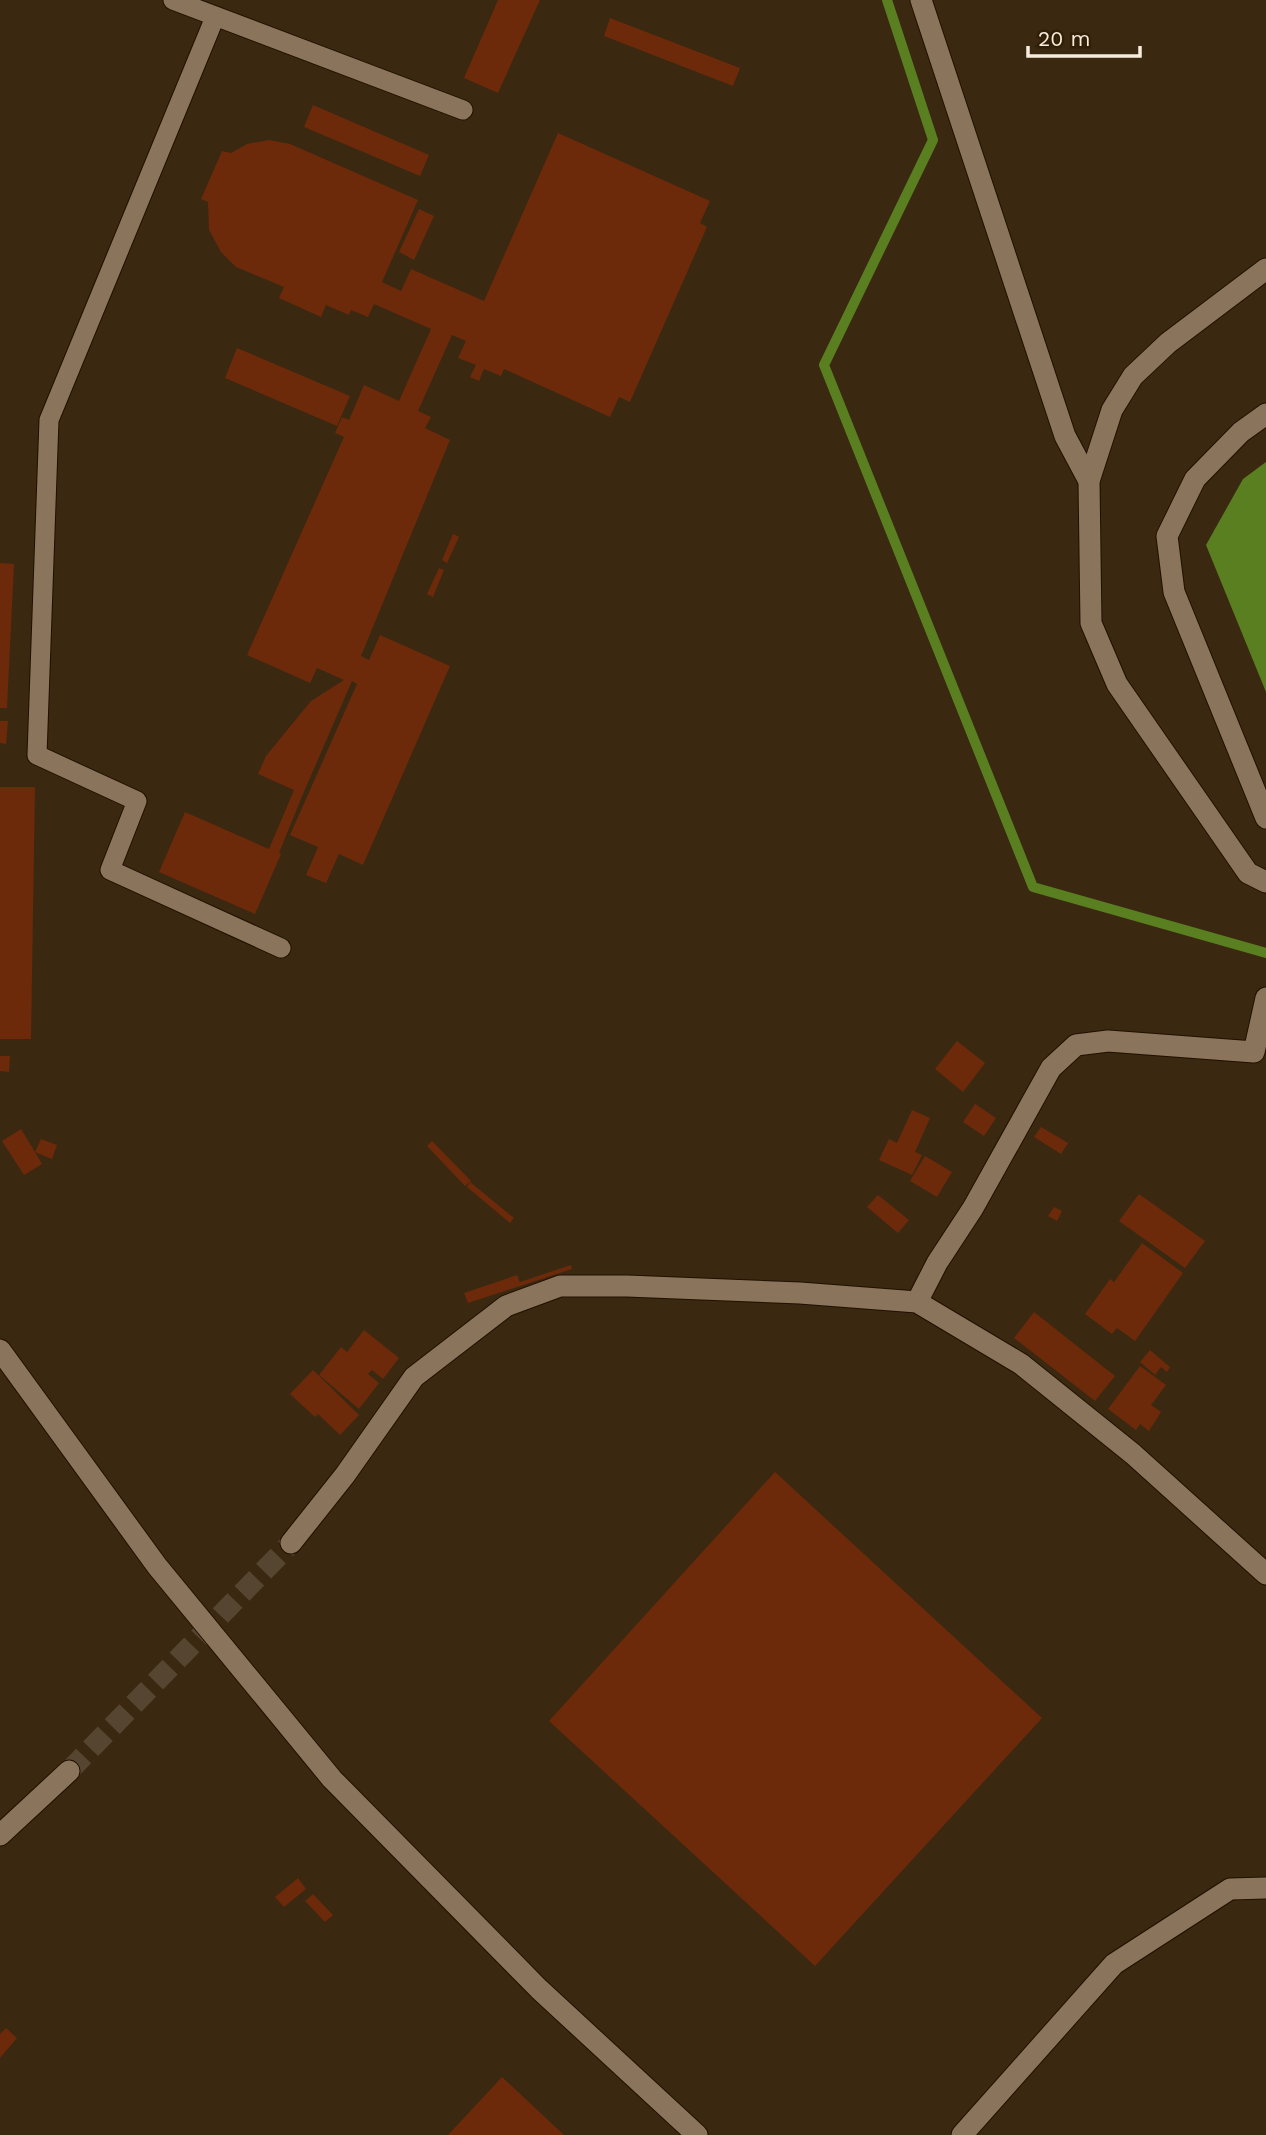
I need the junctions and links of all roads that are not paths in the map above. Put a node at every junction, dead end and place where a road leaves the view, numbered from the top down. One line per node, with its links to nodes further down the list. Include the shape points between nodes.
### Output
1 (173, 0): 3 (lane)
2 (921, 0): 7 (street, via 1065,436)
3 (215, 17): 4 (lane); 10 (lane, via 49,420 37,755 137,801 110,870)
4 (463, 110)
5 (1266, 268): 7 (street, via 1168,343 1133,376 1112,410)
6 (1266, 414): 8 (street, via 1241,432 1195,479 1167,536 1174,592)
7 (1089, 481): 9 (street, via 1091,623 1117,684 1248,873)
8 (1266, 818)
9 (1266, 882)
10 (281, 948)
11 (1266, 998): 12 (street, via 1254,1052 1108,1041 1076,1045 1051,1068)
12 (917, 1301): 14 (street, via 560,1286 506,1306 414,1377); 15 (street, via 1021,1364 1133,1454)
13 (0, 1350): 19 (street, via 157,1566 332,1779 539,1989)
14 (291, 1543)
15 (1266, 1574)
16 (69, 1771): 17 (street)
17 (0, 1835)
18 (1266, 1888): 20 (street, via 1230,1889 1114,1964)
19 (697, 2135)
20 (962, 2135)

